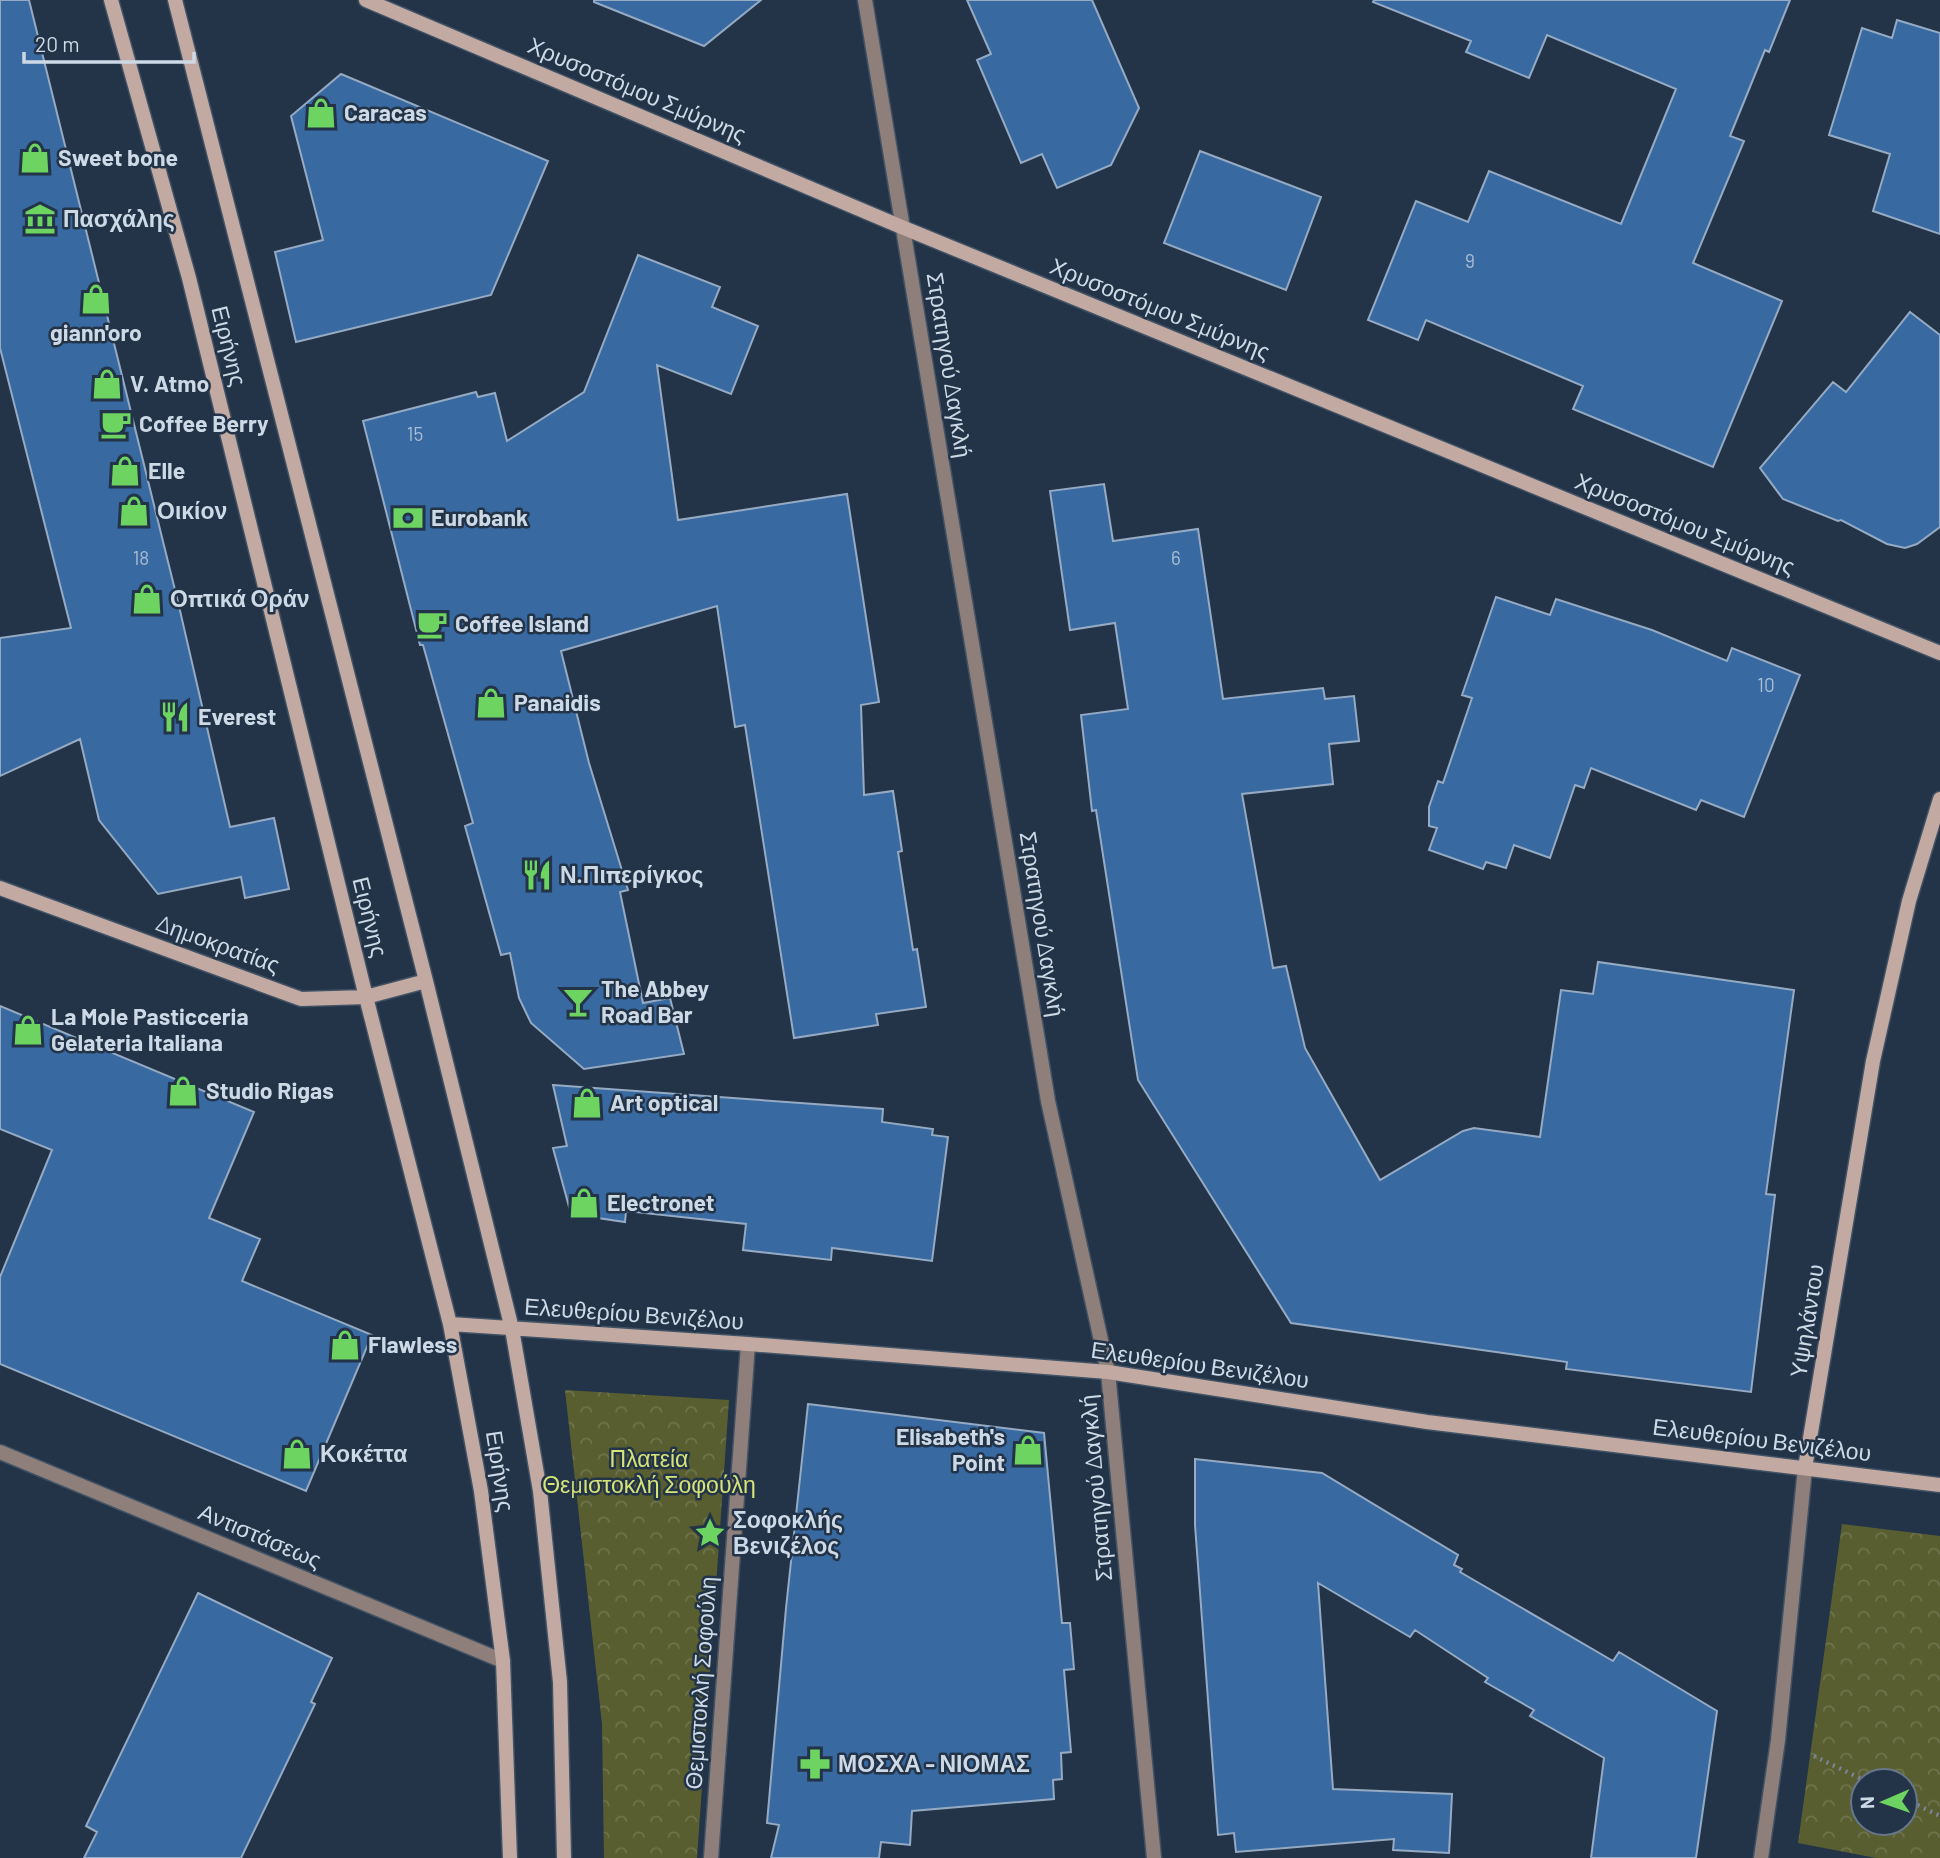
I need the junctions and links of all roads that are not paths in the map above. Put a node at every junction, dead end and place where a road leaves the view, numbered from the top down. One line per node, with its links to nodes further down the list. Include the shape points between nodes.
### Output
1 (111, 0): 10 (street, Ειρήνης, via 188,278)
2 (175, 0): 9 (street, Ειρήνης)
3 (366, 0): 5 (street, Χρυσοστόμου Σμύρνης)
4 (865, 0): 5 (street, Στρατηγού Δαγκλή)
5 (904, 228): 6 (street, Χρυσοστόμου Σμύρνης); 14 (street, Στρατηγού Δαγκλή, via 1048,1101)
6 (1940, 653)
7 (1940, 799): 16 (street, Υψηλάντου, via 1909,901 1873,1061)
8 (0, 888): 10 (street, Δημοκρατίας, via 301,999)
9 (426, 981): 10 (street, Δημοκρατίας); 12 (street, Ειρήνης)
10 (366, 997): 11 (street, Ειρήνης)
11 (450, 1324): 12 (street, Ελευθερίου Βενιζέλου); 18 (street, Ειρήνης, via 481,1491)
12 (512, 1329): 13 (street, Ελευθερίου Βενιζέλου); 20 (street, Ειρήνης, via 540,1491 560,1682)
13 (748, 1344): 14 (street, Ελευθερίου Βενιζέλου); 21 (street, Θεμιστοκλή Σοφούλη)
14 (1108, 1372): 16 (street, Ελευθερίου Βενιζέλου, via 1427,1422); 22 (street, Στρατηγού Δαγκλή)
15 (0, 1452): 18 (street, Αντιστάσεως)
16 (1805, 1468): 17 (street, Ελευθερίου Βενιζέλου); 23 (street, Υψηλάντου, via 1778,1740)
17 (1940, 1485)
18 (503, 1661): 19 (street, Ειρήνης)
19 (510, 1858)
20 (564, 1858)
21 (711, 1858)
22 (1154, 1858)
23 (1761, 1858)

